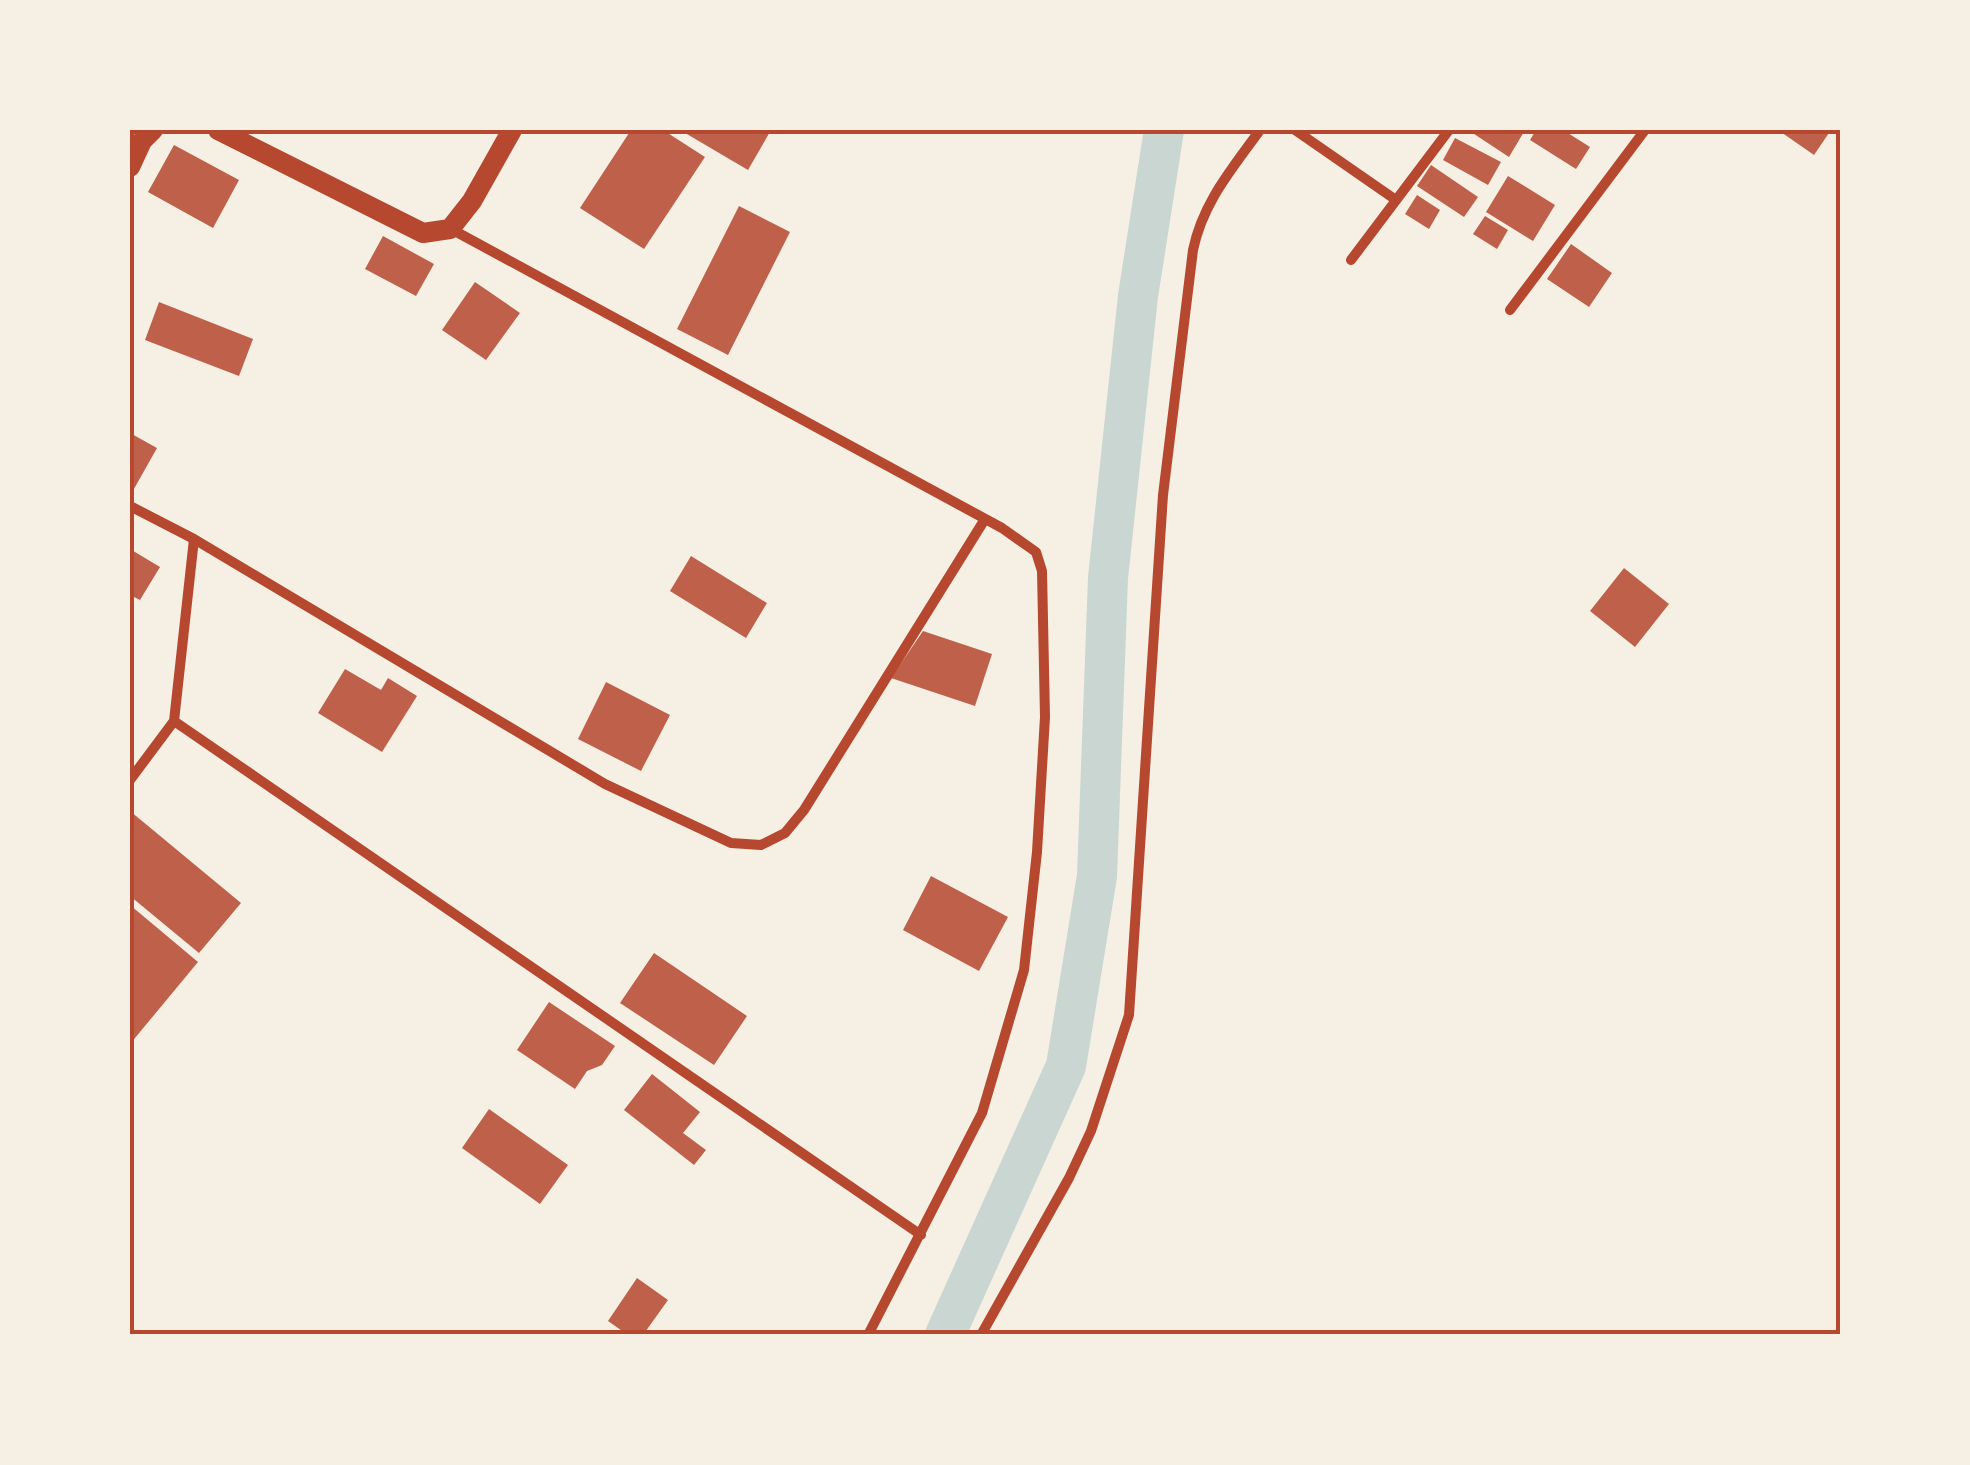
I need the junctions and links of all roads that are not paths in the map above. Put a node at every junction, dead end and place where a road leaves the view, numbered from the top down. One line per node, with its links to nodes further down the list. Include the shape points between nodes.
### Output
1 (153, 130): 8 (main road)
2 (218, 130): 10 (main road, via 423,233)
3 (512, 130): 10 (main road)
4 (1260, 130): 20 (street, via 1213,195 1193,250 1163,495 1130,1015 1070,1178)
5 (1295, 130): 9 (street)
6 (1449, 130): 9 (street)
7 (1645, 130): 12 (street)
8 (130, 167)
9 (1396, 200): 11 (street)
10 (450, 228): 14 (street)
11 (1351, 260)
12 (1510, 310)
13 (130, 506): 15 (street)
14 (984, 519): 15 (street, via 804,810 784,833 761,845 731,843 606,784); 18 (street, via 1036,552 1042,571 1045,717 1037,852 1024,970 982,1113)
15 (194, 539): 16 (street)
16 (174, 720): 17 (street); 18 (street)
17 (130, 780)
18 (921, 1236): 19 (street)
19 (868, 1335)
20 (981, 1335)

